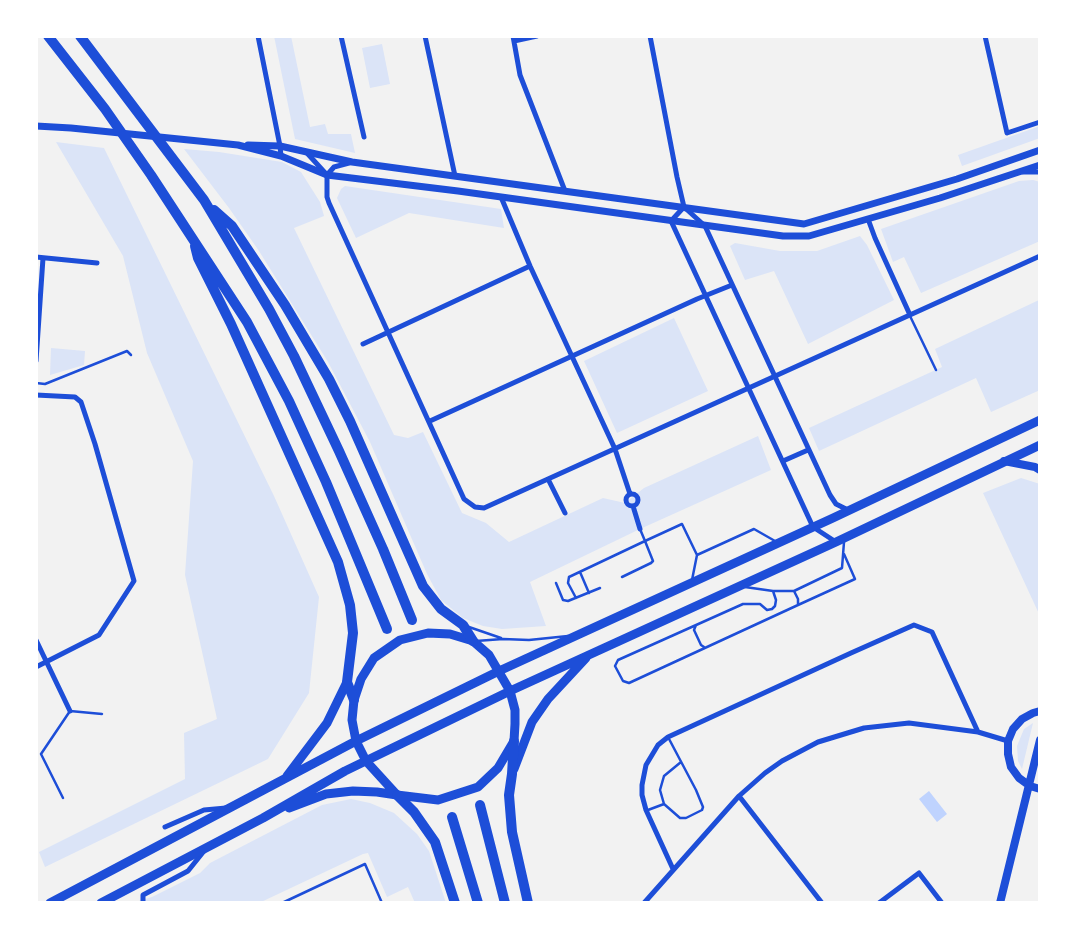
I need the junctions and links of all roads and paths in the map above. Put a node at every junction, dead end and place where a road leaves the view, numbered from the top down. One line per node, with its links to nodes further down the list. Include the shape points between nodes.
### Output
1 (48, 36): 31 (highway, via 105,109)
2 (80, 36): 26 (highway)
3 (258, 36): 14 (street)
4 (341, 36): 12 (street)
5 (425, 36): 23 (street)
6 (537, 36): 9 (street)
7 (650, 36): 27 (street)
8 (985, 36): 10 (street, via 1006,132)
9 (513, 39): 24 (street, via 520,75)
10 (1040, 122)
11 (36, 126): 13 (street)
12 (364, 137)
13 (238, 145): 14 (street); 17 (street)
14 (280, 146): 16 (street); 17 (street)
15 (1040, 150): 27 (street, via 957,179 804,224)
16 (307, 153): 18 (street); 22 (street)
17 (281, 156): 22 (street)
18 (352, 162): 22 (street, via 334,167); 23 (street)
19 (1040, 165): 20 (street)
20 (1020, 172): 21 (street); 28 (street)
21 (1040, 172)
22 (327, 175): 25 (street); 40 (street, via 329,203)
23 (455, 176): 24 (street)
24 (565, 191): 27 (street)
25 (501, 197): 29 (street); 36 (street)
26 (204, 200): 81 (highway, via 294,356 375,531); 82 (highway, via 232,226 285,305 350,421 423,586 441,609)
27 (684, 207): 29 (street); 30 (street)
28 (868, 219): 30 (street, via 808,236); 39 (street)
29 (671, 221): 30 (street); 38 (street)
30 (705, 226): 37 (street)
31 (191, 233): 84 (highway, via 247,322 289,401); 94 (highway, via 198,258 338,562 350,604 353,633)
32 (1040, 256): 39 (street)
33 (36, 257): 34 (street)
34 (43, 258): 35 (street); 44 (street)
35 (97, 263)
36 (530, 266): 40 (street); 43 (street)
37 (732, 285): 38 (street); 46 (street)
38 (706, 296): 43 (street); 48 (street)
39 (910, 315): 45 (lane); 46 (street)
40 (389, 333): 41 (street); 51 (street)
41 (363, 344)
42 (131, 354): 47 (lane, via 127,351 45,384)
43 (572, 357): 51 (street); 53 (street)
44 (36, 361)
45 (936, 370)
46 (775, 376): 48 (street); 54 (street)
47 (36, 383)
48 (749, 388): 53 (street); 55 (street)
49 (36, 395): 91 (street, via 75,397 81,402 134,581 99,634)
50 (1040, 420): 61 (main road)
51 (430, 421): 58 (street, via 464,499 474,507 484,508)
52 (1040, 445): 56 (main road)
53 (615, 449): 58 (street); 59 (street)
54 (808, 450): 55 (street); 61 (street, via 833,501)
55 (783, 461): 63 (street)
56 (1004, 462): 57 (main road, via 1035,466); 65 (main road)
57 (1040, 470)
58 (548, 479): 62 (street)
59 (630, 494): 60 (street, via 625,498 629,506); 60 (street, via 638,498)
60 (633, 506): 64 (street)
61 (849, 511): 63 (main road)
62 (565, 513)
63 (813, 527): 65 (street); 67 (main road)
64 (640, 529): 66 (lane)
65 (840, 540): 68 (lane); 74 (main road)
66 (645, 541): 69 (lane, via 682,524); 70 (lane); 71 (lane, via 653,560)
67 (778, 543): 69 (lane, via 754,529); 72 (main road)
68 (844, 554): 77 (lane, via 842,568); 80 (lane, via 856,579)
69 (697, 555): 72 (lane)
70 (580, 572): 78 (lane); 79 (lane, via 568,579)
71 (622, 577)
72 (692, 582): 85 (main road)
73 (556, 583): 79 (lane, via 563,600)
74 (739, 586): 76 (lane); 90 (main road)
75 (600, 588): 78 (lane)
76 (773, 591): 77 (lane); 83 (lane, via 776,600 772,608 767,610 760,604 743,604)
77 (794, 591): 80 (lane)
78 (589, 593): 79 (lane)
79 (576, 598)
80 (798, 605): 89 (lane)
81 (412, 620)
82 (463, 625): 86 (lane); 88 (highway)
83 (696, 625): 89 (lane, via 694,630 700,646); 89 (lane, via 618,660 615,666 623,682 629,683)
84 (388, 629)
85 (582, 634): 86 (lane, via 529,640); 93 (main road)
86 (503, 639): 88 (lane)
87 (36, 640): 91 (street)
88 (473, 641): 93 (main road, via 489,655); 96 (main road, via 450,634 428,633 400,640 374,658 361,679)
89 (705, 648)
90 (589, 655): 95 (main road); 108 (main road, via 548,699 532,722)
91 (46, 662): 92 (street); 97 (street)
92 (36, 667)
93 (499, 671): 95 (main road); 105 (main road)
94 (347, 682): 96 (highway); 109 (main road, via 327,723)
95 (510, 691): 103 (main road); 106 (main road)
96 (354, 700): 105 (main road, via 352,720)
97 (70, 711): 99 (lane); 114 (lane, via 41,754)
98 (1040, 711): 104 (main road, via 1022,719)
99 (102, 714)
100 (978, 732): 101 (street, via 932,632 914,625); 104 (street); 113 (street, via 910,723 864,728 818,742 782,761)
101 (668, 737): 107 (lane); 118 (street, via 658,745 646,765 642,785)
102 (1040, 740): 110 (main road)
103 (514, 741): 108 (highway); 112 (main road, via 498,768 478,787 438,800)
104 (1008, 741): 110 (main road, via 1011,767)
105 (356, 742): 106 (main road); 109 (main road)
106 (366, 761): 112 (main road); 120 (main road)
107 (681, 762): 115 (lane, via 664,776 660,790); 115 (lane, via 702,810 680,818)
108 (512, 774): 132 (highway, via 509,795 512,832)
109 (286, 778): 117 (main road)
110 (1030, 786): 111 (main road); 137 (main road)
111 (1040, 789)
112 (397, 795): 120 (main road, via 360,790 326,794); 129 (highway, via 414,812 435,842)
113 (739, 796): 123 (street); 134 (street)
114 (63, 798)
115 (664, 804): 118 (lane)
116 (480, 805): 131 (highway)
117 (234, 807): 121 (street, via 204,810); 124 (main road)
118 (646, 810): 123 (street)
119 (452, 817): 130 (highway)
120 (263, 818): 122 (main road)
121 (165, 828)
122 (207, 847): 125 (main road); 126 (street, via 188,871 143,895)
123 (673, 869): 133 (street)
124 (50, 903)
125 (101, 903)
126 (143, 903)
127 (282, 903): 128 (lane, via 365,864)
128 (382, 903)
129 (455, 903)
130 (478, 903)
131 (506, 903)
132 (528, 903)
133 (644, 903)
134 (822, 903)
135 (879, 903): 136 (street, via 919,873)
136 (942, 903)
137 (1000, 903)

